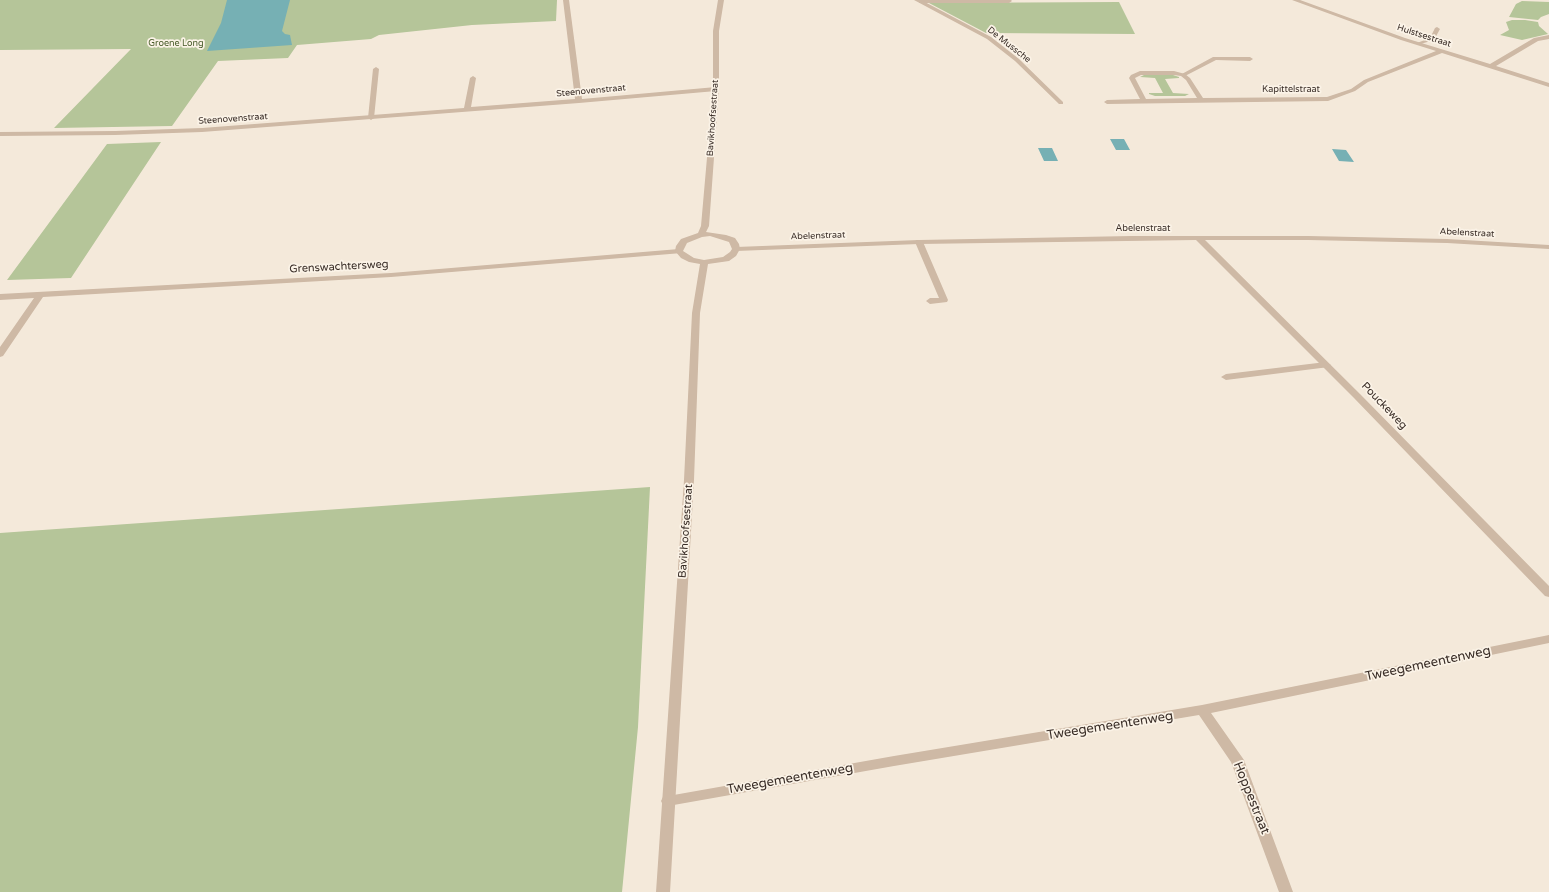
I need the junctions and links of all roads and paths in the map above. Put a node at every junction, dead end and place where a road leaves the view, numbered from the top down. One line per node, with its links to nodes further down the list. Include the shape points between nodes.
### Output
1 (566, 0): 18 (street)
2 (721, 0): 16 (street, Bavikhoofsestraat, via 716,31)
3 (1295, 0): 8 (street, Hulstsestraat)
4 (919, 1): 5 (street); 21 (street, De Mussche, via 989,38 1017,60)
5 (1009, 1)
6 (1437, 29): 8 (street, via 1432,39)
7 (1549, 37): 11 (street, via 1536,39)
8 (1419, 44): 9 (street, Hulstsestraat)
9 (1443, 51): 11 (street, Hulstsestraat); 17 (street, Kapittelstraat, via 1328,99)
10 (1250, 59): 13 (street, via 1215,58)
11 (1492, 66): 15 (street, Hulstsestraat)
12 (376, 69): 23 (street)
13 (1183, 75): 17 (street); 19 (street, via 1140,73 1133,76)
14 (473, 78): 22 (street)
15 (1549, 85)
16 (716, 89): 18 (street, Steenovenstraat); 25 (street, Bavikhoofsestraat, via 705,226)
17 (1201, 100): 19 (street, Kapittelstraat)
18 (579, 101): 22 (street, Steenovenstraat)
19 (1144, 101): 20 (street, Kapittelstraat)
20 (1107, 102)
21 (1061, 103)
22 (467, 110): 23 (street, Steenovenstraat)
23 (371, 118): 24 (street, Steenovenstraat, via 202,130)
24 (0, 134)
25 (701, 235): 29 (street, via 726,237 735,244); 30 (street, via 684,241)
26 (1199, 239): 27 (street, Abelenstraat); 28 (street, Abelenstraat, via 1308,238); 36 (street, Pouckeweg)
27 (919, 242): 29 (street, Abelenstraat); 34 (street, via 944,300)
28 (1549, 246)
29 (736, 249): 31 (street, via 726,258)
30 (679, 251): 31 (street, via 692,260); 32 (street, Grenswachtersweg, via 398,275)
31 (704, 262): 41 (street, Bavikhoofsestraat, via 696,313 689,480)
32 (40, 295): 33 (street, Grenswachtersweg); 35 (street)
33 (0, 297)
34 (930, 301)
35 (0, 354)
36 (1326, 365): 37 (street); 38 (street, Pouckeweg)
37 (1226, 377)
38 (1549, 593)
39 (1549, 639): 40 (street, Tweegemeentenweg)
40 (1202, 710): 41 (street, Tweegemeentenweg); 43 (street, Hoppestraat, via 1237,760)
41 (668, 801): 42 (street, Bavikhoofsestraat)
42 (663, 892)
43 (1286, 892)

